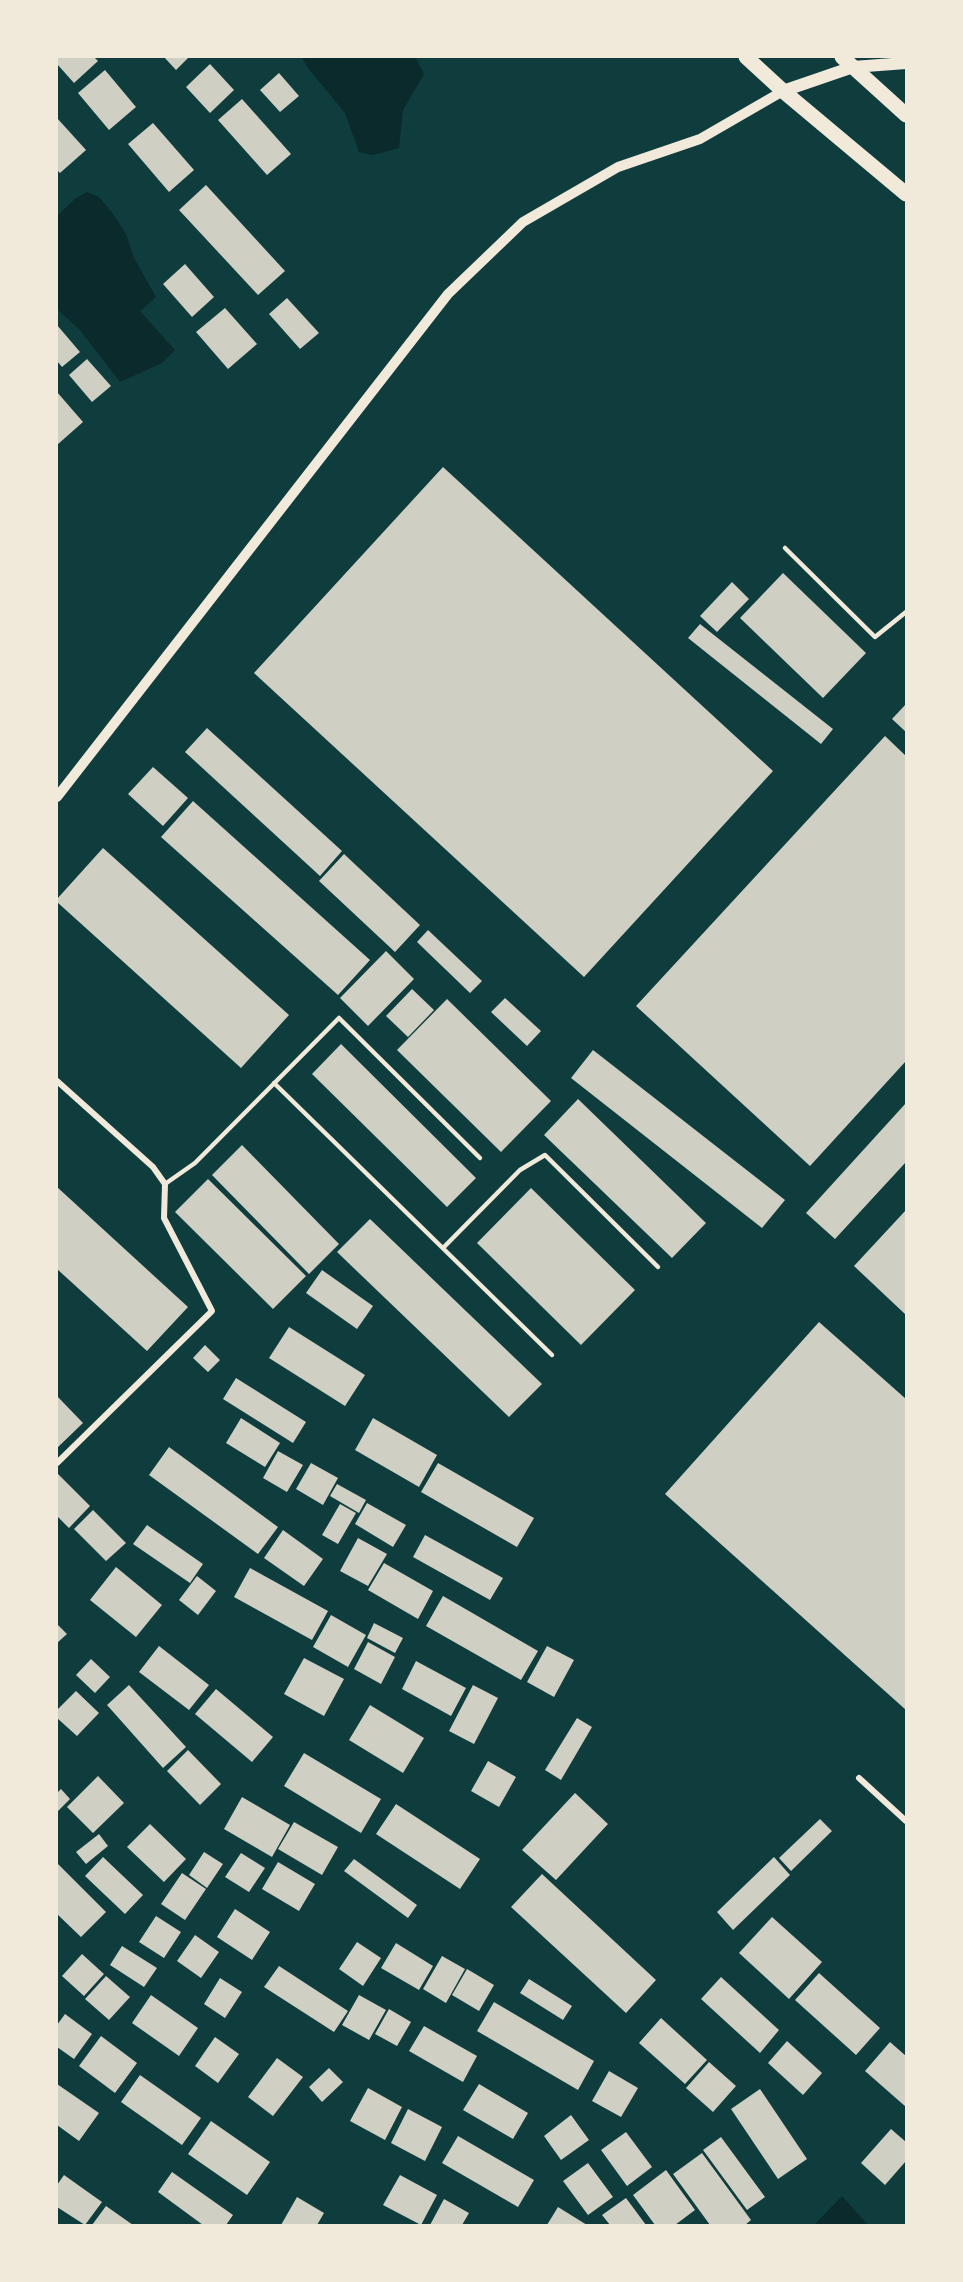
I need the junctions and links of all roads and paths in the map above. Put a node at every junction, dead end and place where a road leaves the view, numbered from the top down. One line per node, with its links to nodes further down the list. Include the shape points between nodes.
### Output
1 (746, 57): 4 (main road)
2 (848, 62): 3 (main road); 4 (main road); 5 (main road)
3 (906, 63)
4 (783, 91): 6 (main road); 9 (street, via 700,139 618,167 523,222 465,278 441,303)
5 (906, 115)
6 (906, 194)
7 (785, 548): 8 (lane, via 875,637)
8 (906, 612)
9 (57, 797)
10 (57, 1081): 13 (street, via 153,1167)
11 (274, 1083): 12 (lane, via 339,1018); 13 (lane, via 195,1163); 14 (lane)
12 (480, 1158)
13 (165, 1184): 17 (street, via 164,1218 212,1311)
14 (443, 1248): 15 (lane, via 520,1170 545,1155); 16 (lane)
15 (658, 1267)
16 (552, 1355)
17 (57, 1463)
18 (859, 1778): 19 (street)
19 (906, 1821)

